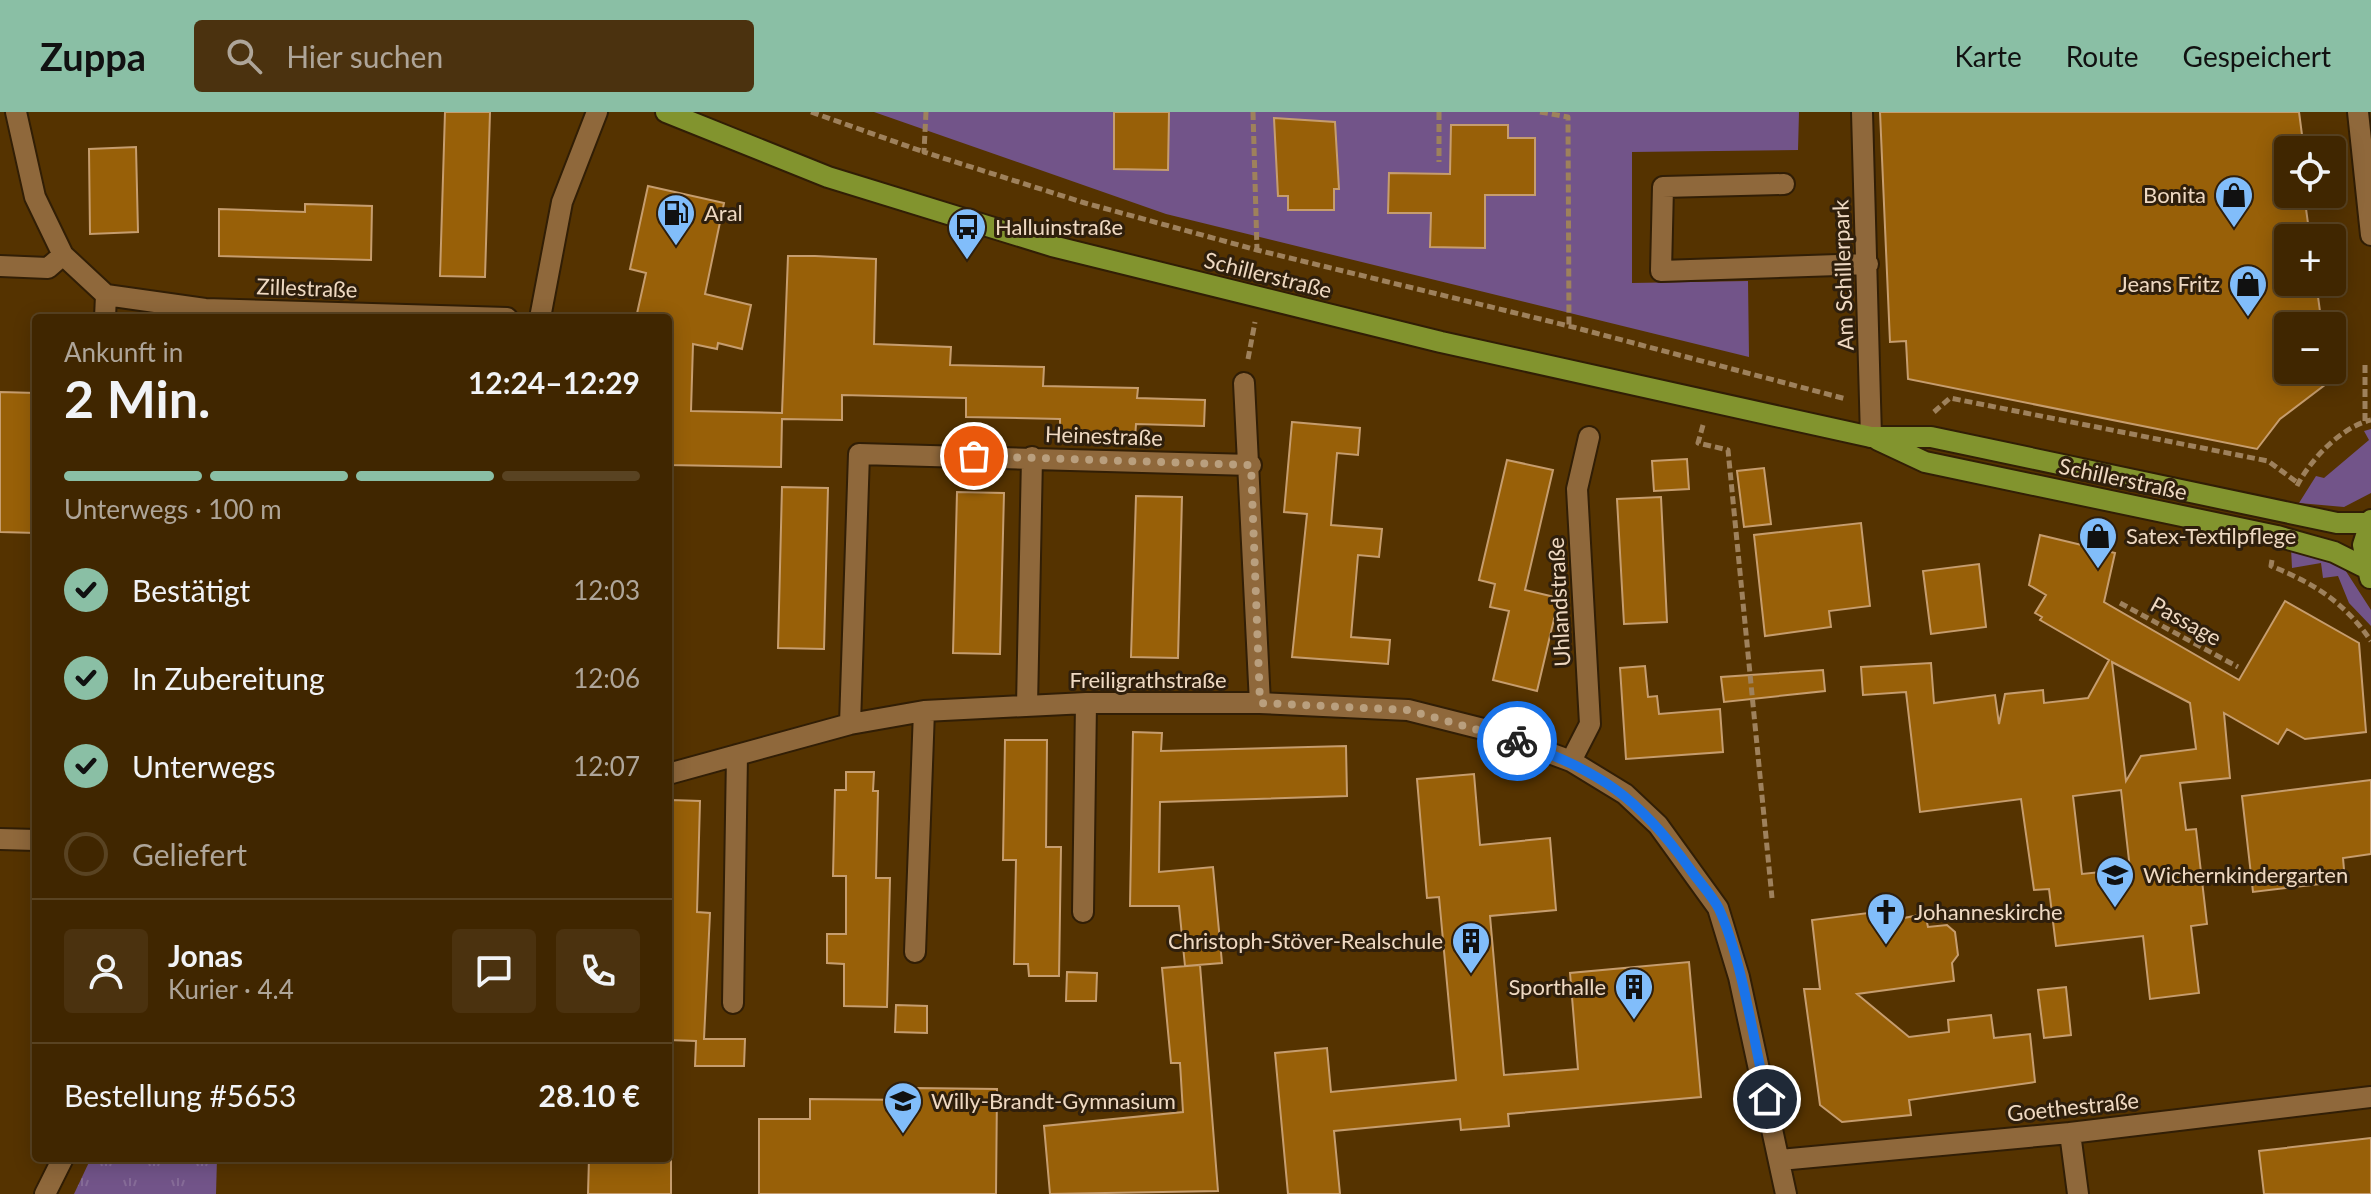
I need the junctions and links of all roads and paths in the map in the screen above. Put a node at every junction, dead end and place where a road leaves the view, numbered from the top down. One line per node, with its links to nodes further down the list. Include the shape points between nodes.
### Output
1 (16, 112): 16 (street, via 35,197)
2 (597, 112): 23 (street, via 562,202)
3 (666, 112): 20 (main road, Schillerstraße, via 828,177 1052,246)
4 (811, 112): 11 (path)
5 (926, 112): 11 (path)
6 (1253, 112): 15 (path)
7 (1439, 112): 12 (path)
8 (1540, 112): 24 (path, via 1568,117)
9 (1862, 112): 17 (street, Am Schillerpark)
10 (2358, 112): 14 (street)
11 (924, 152): 15 (path)
12 (1439, 162)
13 (1784, 184): 17 (street, via 1663,187 1661,271)
14 (2371, 235)
15 (1257, 250): 24 (path)
16 (63, 255): 18 (street, via 48,268); 19 (street)
17 (1868, 264): 28 (street, Am Schillerpark)
18 (0, 266)
19 (106, 295): 21 (street); 22 (street, Zillestraße, via 205,309)
20 (1260, 298): 26 (path); 27 (main road, Schillerstraße)
21 (105, 314)
22 (373, 314)
23 (541, 314)
24 (1569, 326): 28 (path)
25 (2365, 363): 30 (path)
26 (1244, 383): 34 (street)
27 (1709, 402): 32 (main road, Schillerstraße); 50 (path, via 1698,443 1728,450)
28 (1870, 405): 32 (street, Am Schillerpark)
29 (1925, 420): 35 (path, via 1950,398 2268,461)
30 (2365, 421)
31 (1589, 437): 46 (street, Uhlandstraße, via 1577,489 1590,724)
32 (1871, 437): 36 (main road, Schillerstraße, via 1931,437 2337,523); 37 (main road, Schillerstraße, via 1925,462 2277,536 2334,552)
33 (1032, 457): 34 (street, Heinestraße); 42 (street); 44 (street, Heinestraße, via 859,454)
34 (1251, 465): 41 (street)
35 (2298, 483)
36 (2370, 522): 37 (main road, via 2363,545)
37 (2368, 574)
38 (2120, 603): 39 (path, Passage)
39 (2238, 667)
40 (1086, 703): 41 (street, Freiligrathstraße); 42 (street, Freiligrathstraße); 51 (street)
41 (1260, 703): 46 (street, Freiligrathstraße, via 1408,710 1487,730)
42 (1027, 706): 43 (street, Freiligrathstraße)
43 (924, 711): 44 (street, Freiligrathstraße); 52 (street)
44 (850, 724): 45 (street, Freiligrathstraße)
45 (737, 755): 47 (street, Freiligrathstraße); 53 (street)
46 (1571, 761): 56 (street, Freiligrathstraße, via 1625,794 1658,825 1718,908)
47 (672, 773)
48 (0, 839): 49 (street)
49 (32, 840)
50 (1772, 898)
51 (1083, 912)
52 (915, 952)
53 (733, 1003)
54 (2371, 1097): 55 (street, Goethestraße)
55 (2070, 1133): 56 (street, Goethestraße); 60 (street)
56 (1780, 1160): 59 (street, Freiligrathstraße)
57 (61, 1162): 58 (street)
58 (45, 1194)
59 (1786, 1194)
60 (2078, 1194)

